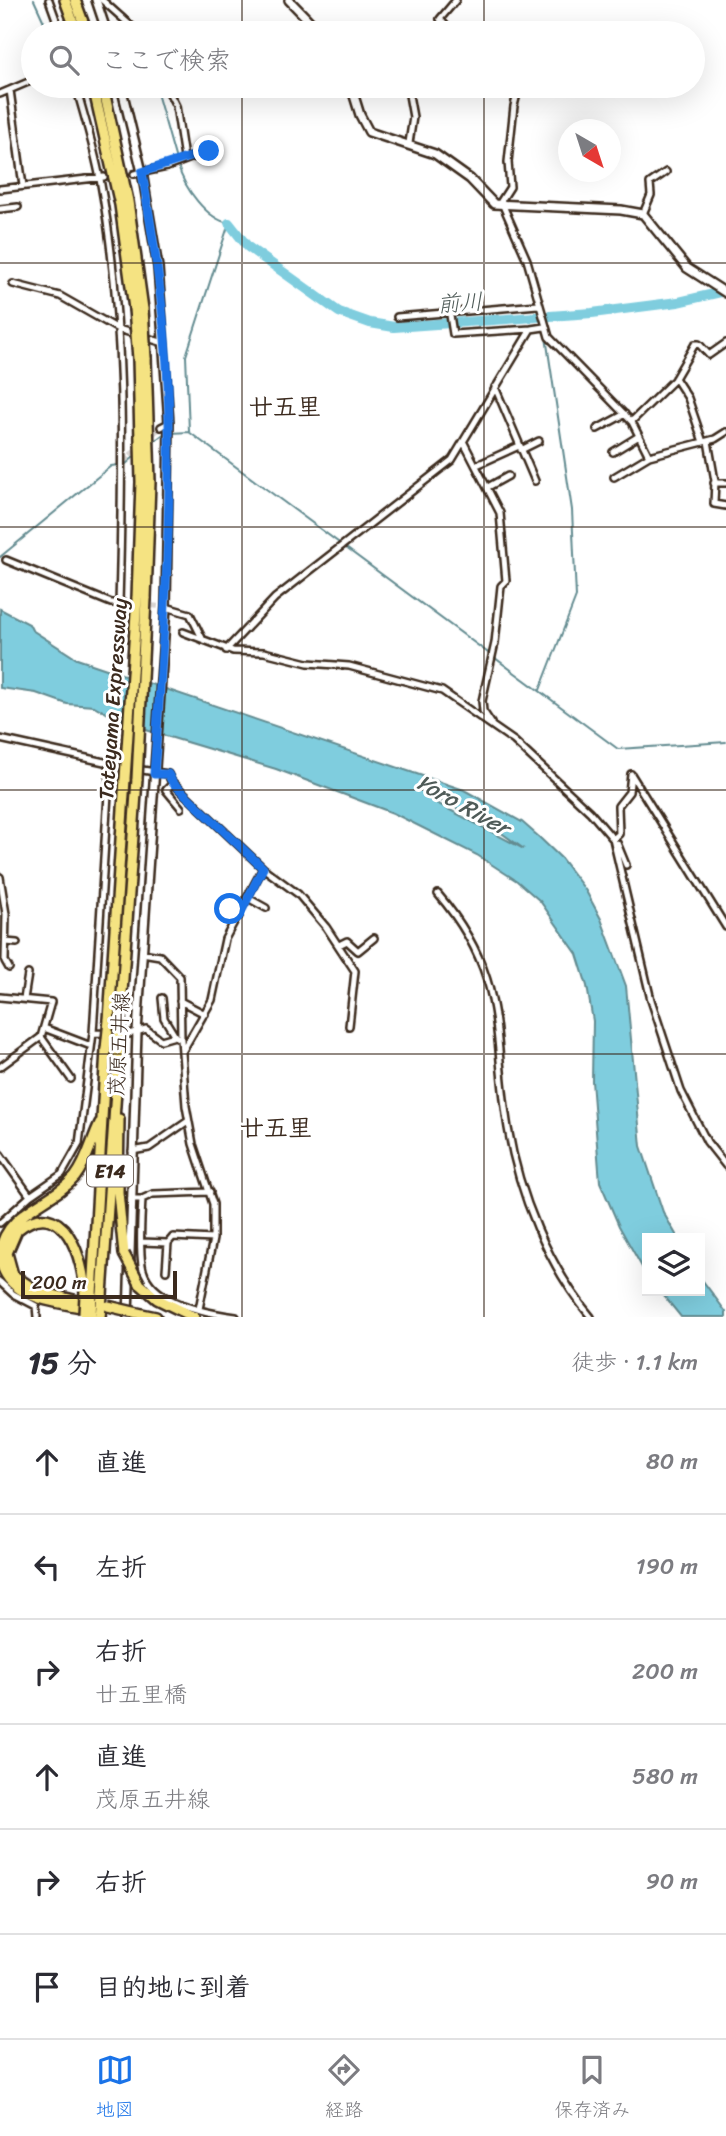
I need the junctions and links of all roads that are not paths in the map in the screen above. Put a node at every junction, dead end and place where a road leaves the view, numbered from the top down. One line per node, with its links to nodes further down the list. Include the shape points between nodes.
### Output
1 (49, 0): 7 (street)
2 (65, 0): 8 (highway)
3 (75, 0): 9 (highway)
4 (102, 0): 10 (main road); 11 (street)
5 (289, 0): 12 (main road)
6 (456, 0): 13 (street)
7 (56, 21)
8 (76, 21)
9 (79, 21)
10 (105, 21)
11 (126, 21)
12 (309, 21)
13 (442, 21)
14 (21, 85): 15 (street)
15 (10, 90): 16 (street); 31 (street)
16 (0, 94)
17 (79, 98): 30 (street)
18 (96, 98): 40 (highway, Tateyama Expressway / E14)
19 (106, 98): 40 (highway, Tateyama Expressway / E14, via 128,201)
20 (123, 98): 29 (main road)
21 (172, 98): 27 (street)
22 (355, 98): 25 (main road, via 369,132)
23 (410, 98): 25 (street, via 413,117)
24 (515, 98): 33 (street, via 508,162 510,187)
25 (409, 144): 33 (main road, via 435,154 470,179 494,204)
26 (209, 151): 27 (street)
27 (184, 158): 29 (street)
28 (666, 172): 36 (street, via 650,183 651,195)
29 (138, 173): 46 (main road, via 158,267)
30 (102, 177): 31 (street); 44 (street)
31 (23, 186): 32 (street)
32 (0, 189)
33 (503, 204): 36 (main road); 39 (street, via 527,260)
34 (18, 207): 35 (street)
35 (0, 209)
36 (643, 214): 38 (main road, via 687,268)
37 (13, 284): 44 (street, via 61,296)
38 (726, 293)
39 (538, 305): 42 (street); 43 (street)
40 (139, 309): 70 (highway, Tateyama Expressway / E14, bridge, via 150,482)
41 (450, 315): 45 (street, via 453,334)
42 (397, 317)
43 (544, 327): 45 (street); 50 (street, via 551,340)
44 (118, 329): 46 (street); 69 (street, via 124,460 121,603 111,603)
45 (531, 329): 49 (street)
46 (164, 343): 71 (main road)
47 (726, 343): 48 (street, via 711,355 695,344)
48 (675, 378): 51 (street); 56 (street)
49 (495, 387): 57 (street); 58 (street)
50 (625, 414): 51 (street); 52 (street)
51 (632, 421): 54 (street)
52 (597, 429)
53 (726, 432): 56 (street)
54 (639, 436): 59 (street); 60 (street)
55 (540, 441): 58 (street)
56 (705, 442): 60 (street); 65 (street)
57 (464, 443): 61 (street); 74 (street, via 442,468 275,598)
58 (520, 448): 61 (street); 64 (street)
59 (613, 452)
60 (649, 456): 63 (street)
61 (477, 465): 67 (street)
62 (508, 476): 67 (street)
63 (614, 477)
64 (535, 481)
65 (714, 483): 66 (street); 68 (street, via 714,504)
66 (726, 483)
67 (488, 487): 75 (street, via 504,531 506,581 501,586 482,701)
68 (726, 506)
69 (6, 560)
70 (141, 598): 111 (highway, Tateyama Expressway / E14, bridge, via 137,779); 117 (highway, Tateyama Expressway / E14, bridge)
71 (166, 607): 73 (street, via 190,614); 78 (main road, 茂原五井線)
72 (183, 632): 73 (street)
73 (203, 640): 74 (street)
74 (226, 650): 75 (street, via 349,666 410,682 448,694)
75 (493, 726): 81 (street)
76 (0, 739): 77 (street)
77 (110, 762): 78 (street); 107 (street)
78 (154, 774): 79 (street, via 168,774); 96 (main road, 茂原五井線)
79 (173, 783): 80 (street, via 166,790); 83 (street)
80 (181, 808)
81 (618, 836): 82 (street); 91 (street, via 618,806 629,792 631,774); 121 (street, via 651,1000 681,1091 707,1142)
82 (626, 865)
83 (263, 868): 86 (street); 95 (street, via 298,894)
84 (0, 877): 87 (street)
85 (438, 894): 113 (street, via 470,937 489,980)
86 (248, 898): 88 (street); 90 (street)
87 (2, 907): 93 (street)
88 (266, 908)
89 (230, 909): 90 (street)
90 (239, 916): 103 (street, via 225,939)
91 (726, 927)
92 (374, 938): 95 (street, via 358,951 347,941)
93 (6, 942): 94 (street); 97 (street)
94 (17, 943)
95 (339, 945): 104 (street, via 355,971)
96 (142, 953): 102 (street, via 160,956 180,977); 106 (main road, 茂原五井線)
97 (9, 968)
98 (28, 974): 101 (street)
99 (0, 997): 101 (street)
100 (162, 998): 109 (street, via 164,1018)
101 (24, 999): 105 (street, via 51,1002)
102 (180, 1001): 103 (street); 109 (street)
103 (205, 1014): 112 (street)
104 (349, 1026)
105 (44, 1028): 108 (street); 110 (street)
106 (137, 1032): 107 (street); 109 (street, via 148,1030 162,1040); 119 (main road, 茂原五井線)
107 (93, 1033): 110 (street)
108 (41, 1037): 115 (street); 116 (street)
109 (178, 1037): 112 (street)
110 (91, 1046): 123 (street, via 79,1144 62,1174)
111 (119, 1047): 133 (highway, Tateyama Expressway / E14); 135 (highway, bridge, via 117,1192 124,1254 140,1284 157,1299)
112 (182, 1053): 118 (street)
113 (501, 1061): 114 (street); 140 (street, via 508,1129 522,1188 555,1262)
114 (493, 1064)
115 (0, 1067)
116 (71, 1079)
117 (103, 1118): 130 (highway, via 76,1175 15,1222 3,1239); 133 (highway, Tateyama Expressway / E14)
118 (188, 1121): 119 (street, via 153,1145); 122 (street)
119 (132, 1151): 124 (main road, 茂原五井線)
120 (0, 1154): 123 (street)
121 (726, 1166)
122 (210, 1192): 125 (street, via 153,1194); 127 (street)
123 (30, 1196): 126 (street)
124 (131, 1199): 125 (street); 136 (main road, 茂原五井線)
125 (142, 1199): 128 (street)
126 (0, 1223)
127 (213, 1239): 129 (street, via 182,1235); 135 (street)
128 (141, 1242): 129 (street); 135 (street, via 142,1267 149,1282)
129 (169, 1243): 131 (street)
130 (0, 1255): 133 (highway, via 6,1276 18,1289 38,1298)
131 (166, 1271)
132 (0, 1282): 137 (street, via 36,1306)
133 (87, 1305): 133 (highway, via 79,1253 64,1230 39,1221 17,1230 7,1253 13,1275 37,1291); 134 (highway, Tateyama Expressway / E14, bridge)
134 (105, 1312): 136 (highway)
135 (197, 1313): 139 (street)
136 (134, 1316): 138 (highway)
137 (37, 1317)
138 (156, 1317)
139 (236, 1317)
140 (591, 1317)

